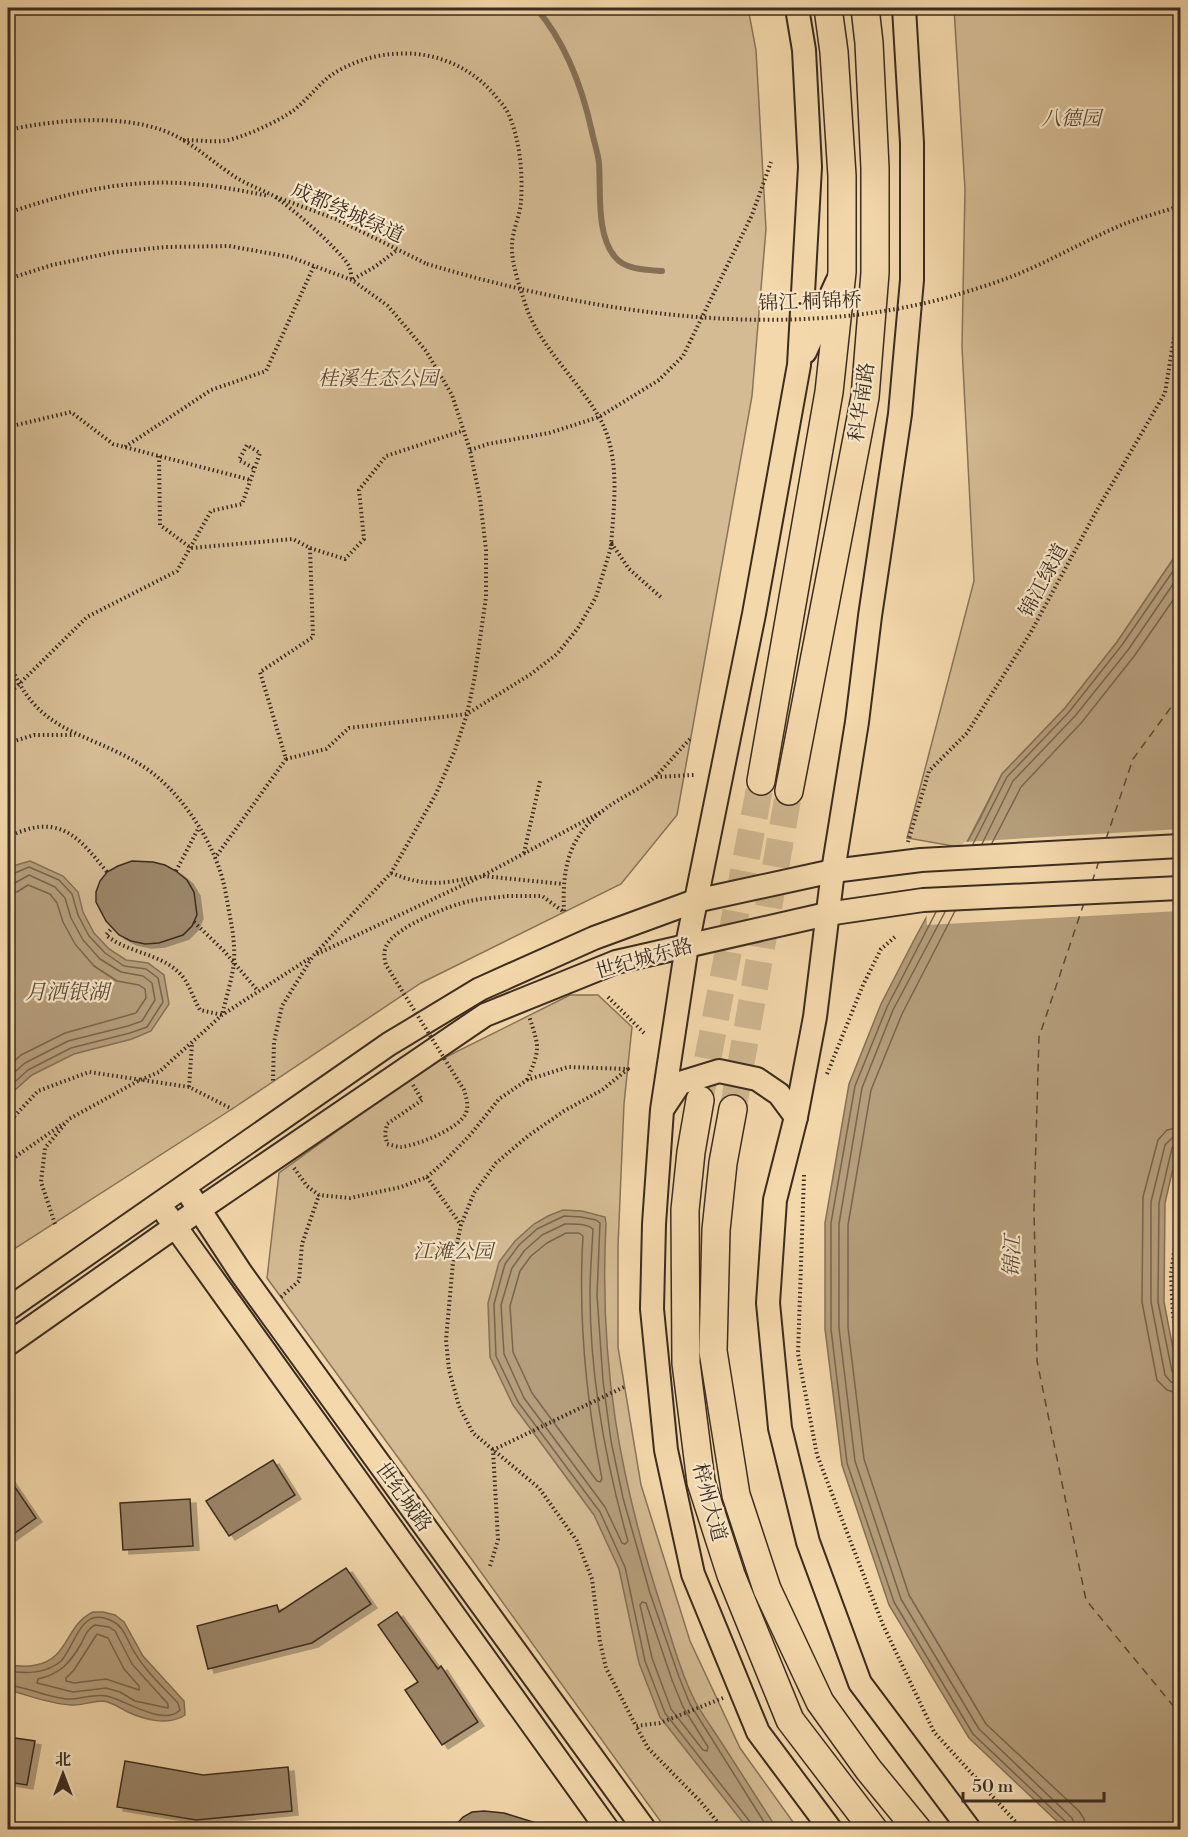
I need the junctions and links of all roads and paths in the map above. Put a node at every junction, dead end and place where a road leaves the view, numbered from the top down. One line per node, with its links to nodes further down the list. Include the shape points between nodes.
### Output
1 (797, 8): 18 (main road, via 804,50 810,166)
2 (828, 8): 14 (highway, 科华南路, via 842,176)
3 (865, 8): 43 (highway, 科华南路, via 875,168 875,273 865,397)
4 (904, 8): 52 (main road, via 912,143 912,280 900,414)
5 (8, 130): 6 (path, via 95,120 162,130)
6 (183, 140): 8 (path, via 232,175); 19 (path, via 225,141 263,128 293,111 330,76 360,61 394,54 429,56 459,65 487,85 507,111 517,140 521,174 521,203 512,246 517,275 529,314)
7 (771, 162): 19 (path, via 752,215 683,356 659,380)
8 (274, 196): 10 (path, 成都绕城绿道, via 188,183 148,183 108,187); 11 (path, 成都绕城绿道, via 336,219); 16 (path, via 319,233 349,266)
9 (1180, 206): 12 (path, 锦江·桐锦桥, bridge, via 1126,223 1017,274 949,297 829,318 721,317 637,310 546,294)
10 (8, 213)
11 (397, 250): 12 (path, 成都绕城绿道); 16 (path)
12 (427, 264)
13 (314, 266): 15 (path, via 290,257 229,246 166,246 52,265); 16 (path); 22 (path, via 266,371 211,390)
14 (842, 272): 18 (main road); 42 (highway, 科华南路, via 829,392)
15 (8, 279)
16 (352, 280): 21 (path, via 388,306 426,351 452,395)
17 (1180, 318): 48 (path, 锦江绿道, via 1165,393 1031,632 967,733 929,771)
18 (799, 364): 58 (main road, via 754,614)
19 (599, 417): 23 (path, via 549,433); 27 (path, via 612,460 615,492)
20 (8, 427): 22 (path, via 71,412 113,444)
21 (463, 431): 23 (path); 29 (path, via 386,456 359,490 364,539 345,559)
22 (125, 447): 24 (path)
23 (470, 450): 34 (path, via 485,540 486,597)
24 (159, 456): 26 (path); 28 (path, via 160,525)
25 (255, 469): 25 (path, via 261,453 247,445 239,460); 26 (path)
26 (251, 480): 28 (path, via 242,504 211,511)
27 (611, 546): 30 (path, via 629,569); 34 (path, via 596,597 557,654)
28 (191, 548): 29 (path, via 293,539); 32 (path, via 177,571 87,617)
29 (310, 548): 38 (path, via 313,637 260,672)
30 (663, 599)
31 (8, 658): 32 (path)
32 (18, 683): 33 (path); 35 (path, via 37,709)
33 (8, 695)
34 (467, 714): 38 (path, via 349,728 326,749); 54 (path, via 436,794)
35 (76, 735): 37 (path, via 34,735); 45 (path, via 140,765 167,784)
36 (691, 738): 40 (path)
37 (8, 743)
38 (286, 759): 50 (path)
39 (694, 775): 40 (path)
40 (655, 777): 44 (path)
41 (540, 781): 49 (path)
42 (761, 782)
43 (789, 791)
44 (603, 811): 49 (path); 56 (path, via 577,837 567,858)
45 (198, 828): 50 (path); 51 (path)
46 (8, 838): 53 (path, via 40,825 65,830 85,845)
47 (1180, 846): 48 (main road, 世纪城东路)
48 (914, 851): 52 (main road, 世纪城东路)
49 (524, 853): 55 (path)
50 (214, 859): 65 (path, via 229,912)
51 (176, 870)
52 (833, 871): 58 (main road, 世纪城东路); 59 (main road)
53 (107, 872)
54 (391, 873): 55 (path, via 436,884); 64 (path)
55 (482, 876): 56 (path); 64 (path)
56 (563, 884): 77 (path, bridge, via 564,912 542,896 469,901 435,912 387,944 386,965 464,1090 467,1104 458,1123 426,1141 399,1147 387,1144 387,1124)
57 (1180, 888): 59 (main road, 世纪城东路, via 923,900)
58 (695, 901): 63 (main road); 89 (main road, 世纪城东路, via 594,938 480,989 389,1044)
59 (827, 914): 63 (main road, 世纪城东路); 82 (main road, via 815,1017)
60 (194, 922): 65 (path)
61 (112, 928): 68 (path, via 106,935 115,943 158,958 175,969 200,1010)
62 (895, 937): 75 (path, via 881,949 863,984)
63 (687, 945): 81 (main road); 92 (main road, 世纪城东路, via 616,962 485,1015)
64 (313, 956): 66 (path); 74 (path, via 282,1006 274,1042)
65 (234, 962): 66 (path); 68 (path)
66 (258, 991): 68 (path)
67 (608, 997): 70 (path)
68 (222, 1015): 71 (path)
69 (529, 1016): 72 (path, via 538,1054)
70 (644, 1033)
71 (192, 1044): 73 (path, via 159,1072); 76 (path)
72 (527, 1080): 88 (path, via 499,1099 471,1134); 95 (path, via 567,1067 627,1068 602,1090 564,1111 496,1163 474,1193)
73 (138, 1081): 76 (path); 83 (path); 84 (path, via 89,1072 38,1091)
74 (273, 1081)
75 (824, 1085)
76 (189, 1087): 79 (path)
77 (422, 1100)
78 (700, 1100): 110 (highway, 梓州大道, via 685,1221 686,1363 701,1482 731,1575 790,1720)
79 (232, 1109)
80 (733, 1109): 111 (highway, 梓州大道, via 716,1230 713,1351 736,1495 767,1589 820,1702)
81 (662, 1110): 82 (main road, via 681,1083 719,1071 757,1078 779,1094); 109 (main road, via 652,1309 666,1450 693,1574 758,1732)
82 (796, 1117): 112 (main road, via 775,1200 768,1303 780,1428 808,1542 860,1683)
83 (69, 1119): 85 (path); 94 (path, via 45,1148 41,1182)
84 (8, 1123)
85 (8, 1162)
86 (291, 1164): 90 (path)
87 (804, 1173): 113 (path, via 798,1354 817,1455 883,1625 934,1732)
88 (427, 1177): 90 (path, via 350,1198); 95 (path)
89 (184, 1187): 91 (main road); 92 (main road, 世纪城路)
90 (319, 1195): 97 (path, via 302,1244 299,1281)
91 (159, 1205): 96 (main road, 世纪城路); 98 (main road)
92 (200, 1209): 96 (main road, 世纪城东路); 107 (main road, 世纪城路, via 241,1273)
93 (1180, 1209): 100 (path, via 1171,1274)
94 (55, 1224)
95 (461, 1225): 102 (path, via 453,1262 446,1340 449,1370 459,1406 473,1433)
96 (176, 1226): 99 (main road); 106 (main road, 世纪城路)
97 (280, 1297)
98 (8, 1309)
99 (8, 1344)
100 (1180, 1350)
101 (626, 1386): 102 (path)
102 (493, 1450): 103 (path, via 498,1540); 105 (path, via 539,1488 577,1541 592,1579 606,1668)
103 (490, 1566)
104 (723, 1698): 105 (path, via 660,1722)
105 (636, 1726): 108 (path, via 648,1748)
106 (608, 1830)
107 (645, 1830)
108 (724, 1830)
109 (831, 1830)
110 (874, 1830)
111 (918, 1830)
112 (970, 1830)
113 (1023, 1830)

